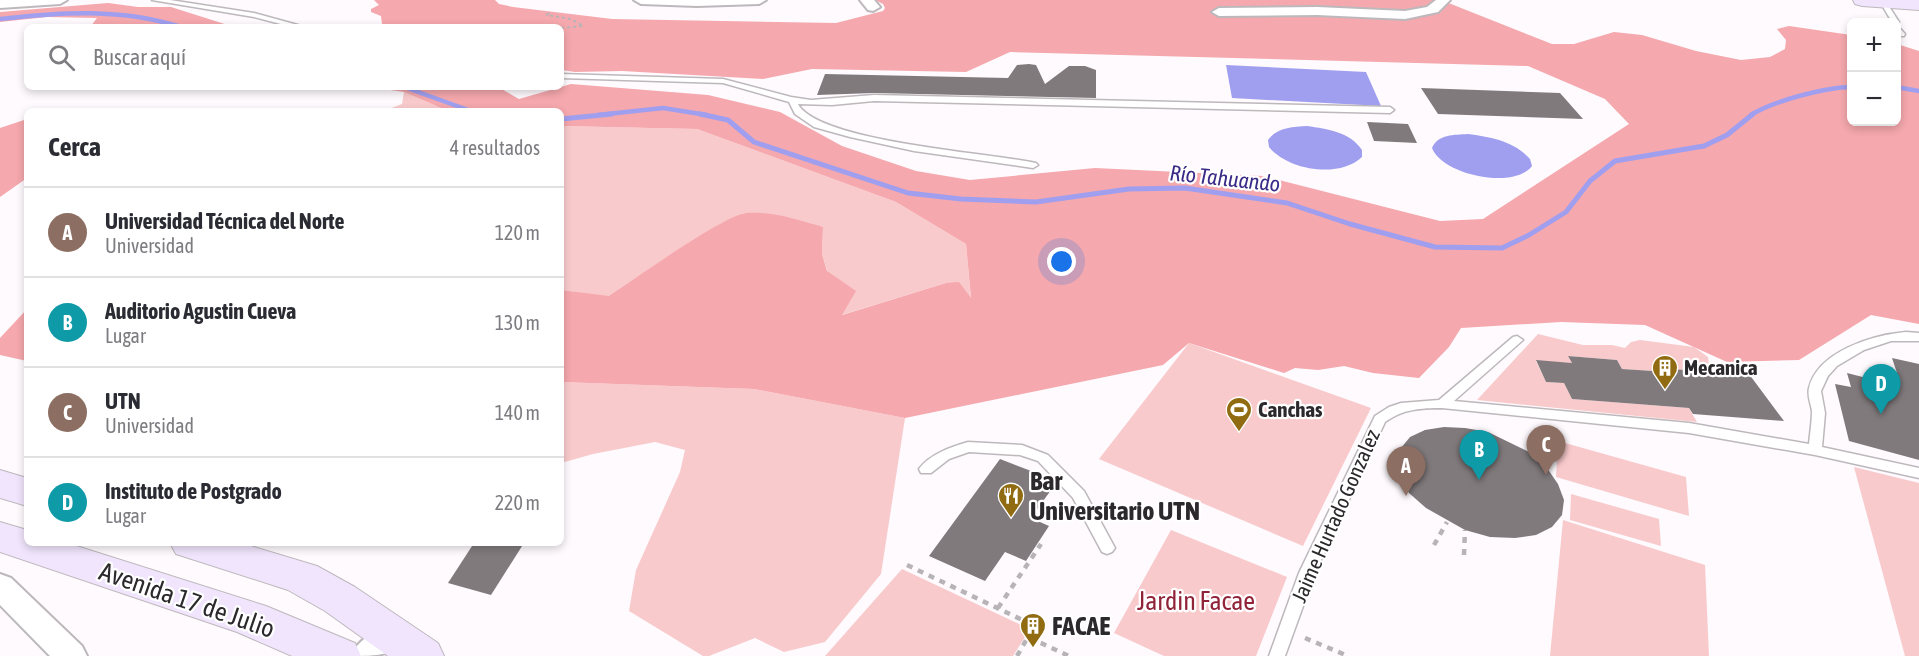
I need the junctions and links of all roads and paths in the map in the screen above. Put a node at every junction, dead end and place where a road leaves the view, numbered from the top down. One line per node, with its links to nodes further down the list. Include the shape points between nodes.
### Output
1 (60, 0): 8 (street)
2 (156, 0): 13 (lane)
3 (641, 0): 4 (street)
4 (759, 0)
5 (1443, 0): 10 (street, via 1438,7 1409,13)
6 (1862, 0): 7 (main road)
7 (1882, 1): 9 (main road); 12 (lane)
8 (0, 4)
9 (1916, 4)
10 (1219, 12)
11 (549, 13): 14 (path, via 583,26)
12 (1892, 18)
13 (290, 24)
14 (564, 28)
15 (564, 76): 16 (lane, via 723,81)
16 (792, 100): 17 (lane, via 874,98); 18 (lane, via 798,112 817,125 853,135)
17 (1390, 110)
18 (1033, 165)
19 (1919, 337): 22 (lane, via 1880,339 1844,354 1823,369 1814,388 1819,411)
20 (1516, 340): 21 (lane)
21 (1442, 404): 22 (lane, Jaime Hurtado Gonzalez, via 1689,428); 47 (lane, Jaime Hurtado Gonzalez, via 1405,406 1380,418 1307,573)
22 (1815, 450): 24 (lane, Jaime Hurtado Gonzalez)
23 (926, 469): 35 (lane, via 944,456 968,447 1022,450 1043,458 1079,495)
24 (1919, 473)
25 (0, 484): 26 (main road)
26 (24, 491)
27 (1447, 522): 32 (path)
28 (1465, 530): 36 (path)
29 (0, 537): 31 (main road, Avenida 17 de Julio)
30 (1041, 544): 39 (path)
31 (24, 545)
32 (1434, 545)
33 (28, 546): 44 (main road, Avenida 17 de Julio, via 251,619)
34 (200, 546): 42 (main road, via 302,578 340,599)
35 (1107, 548)
36 (1464, 555)
37 (907, 565): 39 (path)
38 (0, 586): 43 (street)
39 (998, 608): 40 (path, via 1035,626)
40 (1028, 637): 45 (path); 46 (path)
41 (1305, 638): 48 (path)
42 (394, 649)
43 (71, 656)
44 (339, 656)
45 (1017, 656)
46 (1069, 656)
47 (1277, 656)
48 (1348, 656)

